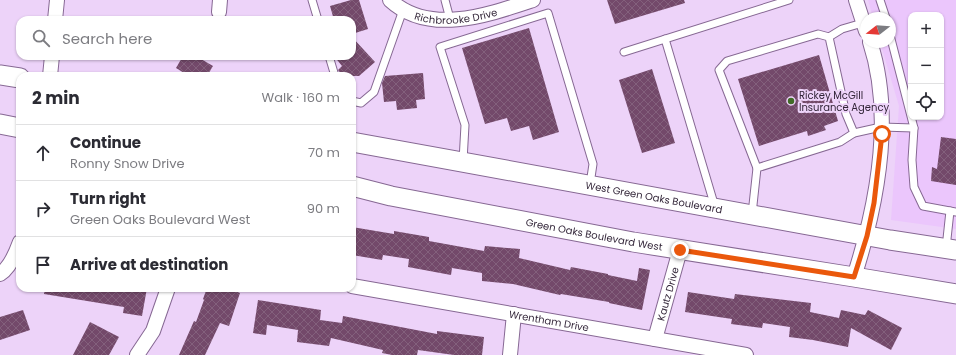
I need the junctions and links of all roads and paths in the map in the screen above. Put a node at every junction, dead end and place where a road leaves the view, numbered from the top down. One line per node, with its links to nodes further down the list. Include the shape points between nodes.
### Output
1 (57, 0): 12 (street)
2 (312, 0): 13 (lane)
3 (390, 0): 9 (street, Richbrooke Drive)
4 (445, 0): 14 (lane)
5 (533, 0): 14 (street, Richbrooke Drive, via 507,9)
6 (789, 0): 17 (lane)
7 (856, 0): 10 (street)
8 (880, 0): 11 (lane)
9 (403, 10): 14 (street, Richbrooke Drive, via 424,19); 27 (lane, via 374,92 361,103)
10 (860, 12)
11 (883, 12)
12 (55, 16)
13 (317, 16)
14 (450, 19)
15 (860, 26): 16 (lane, via 842,29)
16 (829, 37): 32 (lane, via 846,114); 35 (lane, via 818,34 727,61 719,70)
17 (665, 39): 20 (lane); 38 (lane)
18 (872, 48): 30 (street, via 880,89)
19 (893, 48): 31 (lane)
20 (624, 52)
21 (52, 60): 23 (street)
22 (330, 60): 24 (lane)
23 (50, 72)
24 (334, 72)
25 (0, 75): 26 (main road)
26 (16, 77)
27 (356, 102)
28 (0, 124): 29 (main road)
29 (16, 127)
30 (882, 127): 31 (lane); 32 (lane); 41 (street, via 874,203)
31 (914, 128): 39 (lane, via 914,187 923,206)
32 (854, 133): 35 (lane, via 840,142)
33 (356, 143): 34 (main road, West Green Oaks Boulevard)
34 (463, 163): 36 (main road, West Green Oaks Boulevard); 36 (lane, via 465,125 440,47 548,13 592,164)
35 (757, 168): 40 (lane)
36 (589, 186): 38 (main road, West Green Oaks Boulevard)
37 (356, 187): 43 (main road, Green Oaks Boulevard West, via 391,196)
38 (716, 209): 40 (main road, West Green Oaks Boulevard)
39 (953, 211): 42 (lane)
40 (752, 216): 41 (main road, West Green Oaks Boulevard)
41 (867, 236): 42 (main road, West Green Oaks Boulevard); 46 (street)
42 (951, 249)
43 (680, 250): 46 (main road, Green Oaks Boulevard West); 51 (street, Kautz Drive)
44 (16, 252): 45 (street)
45 (0, 274)
46 (854, 277): 49 (main road, Green Oaks Boulevard West)
47 (356, 287): 50 (street, Wrentham Drive)
48 (167, 292): 52 (street, via 153,331)
49 (956, 294)
50 (514, 314): 51 (street, Wrentham Drive); 53 (street)
51 (654, 339): 54 (street, Wrentham Drive)
52 (137, 355)
53 (510, 355)
54 (741, 355)

